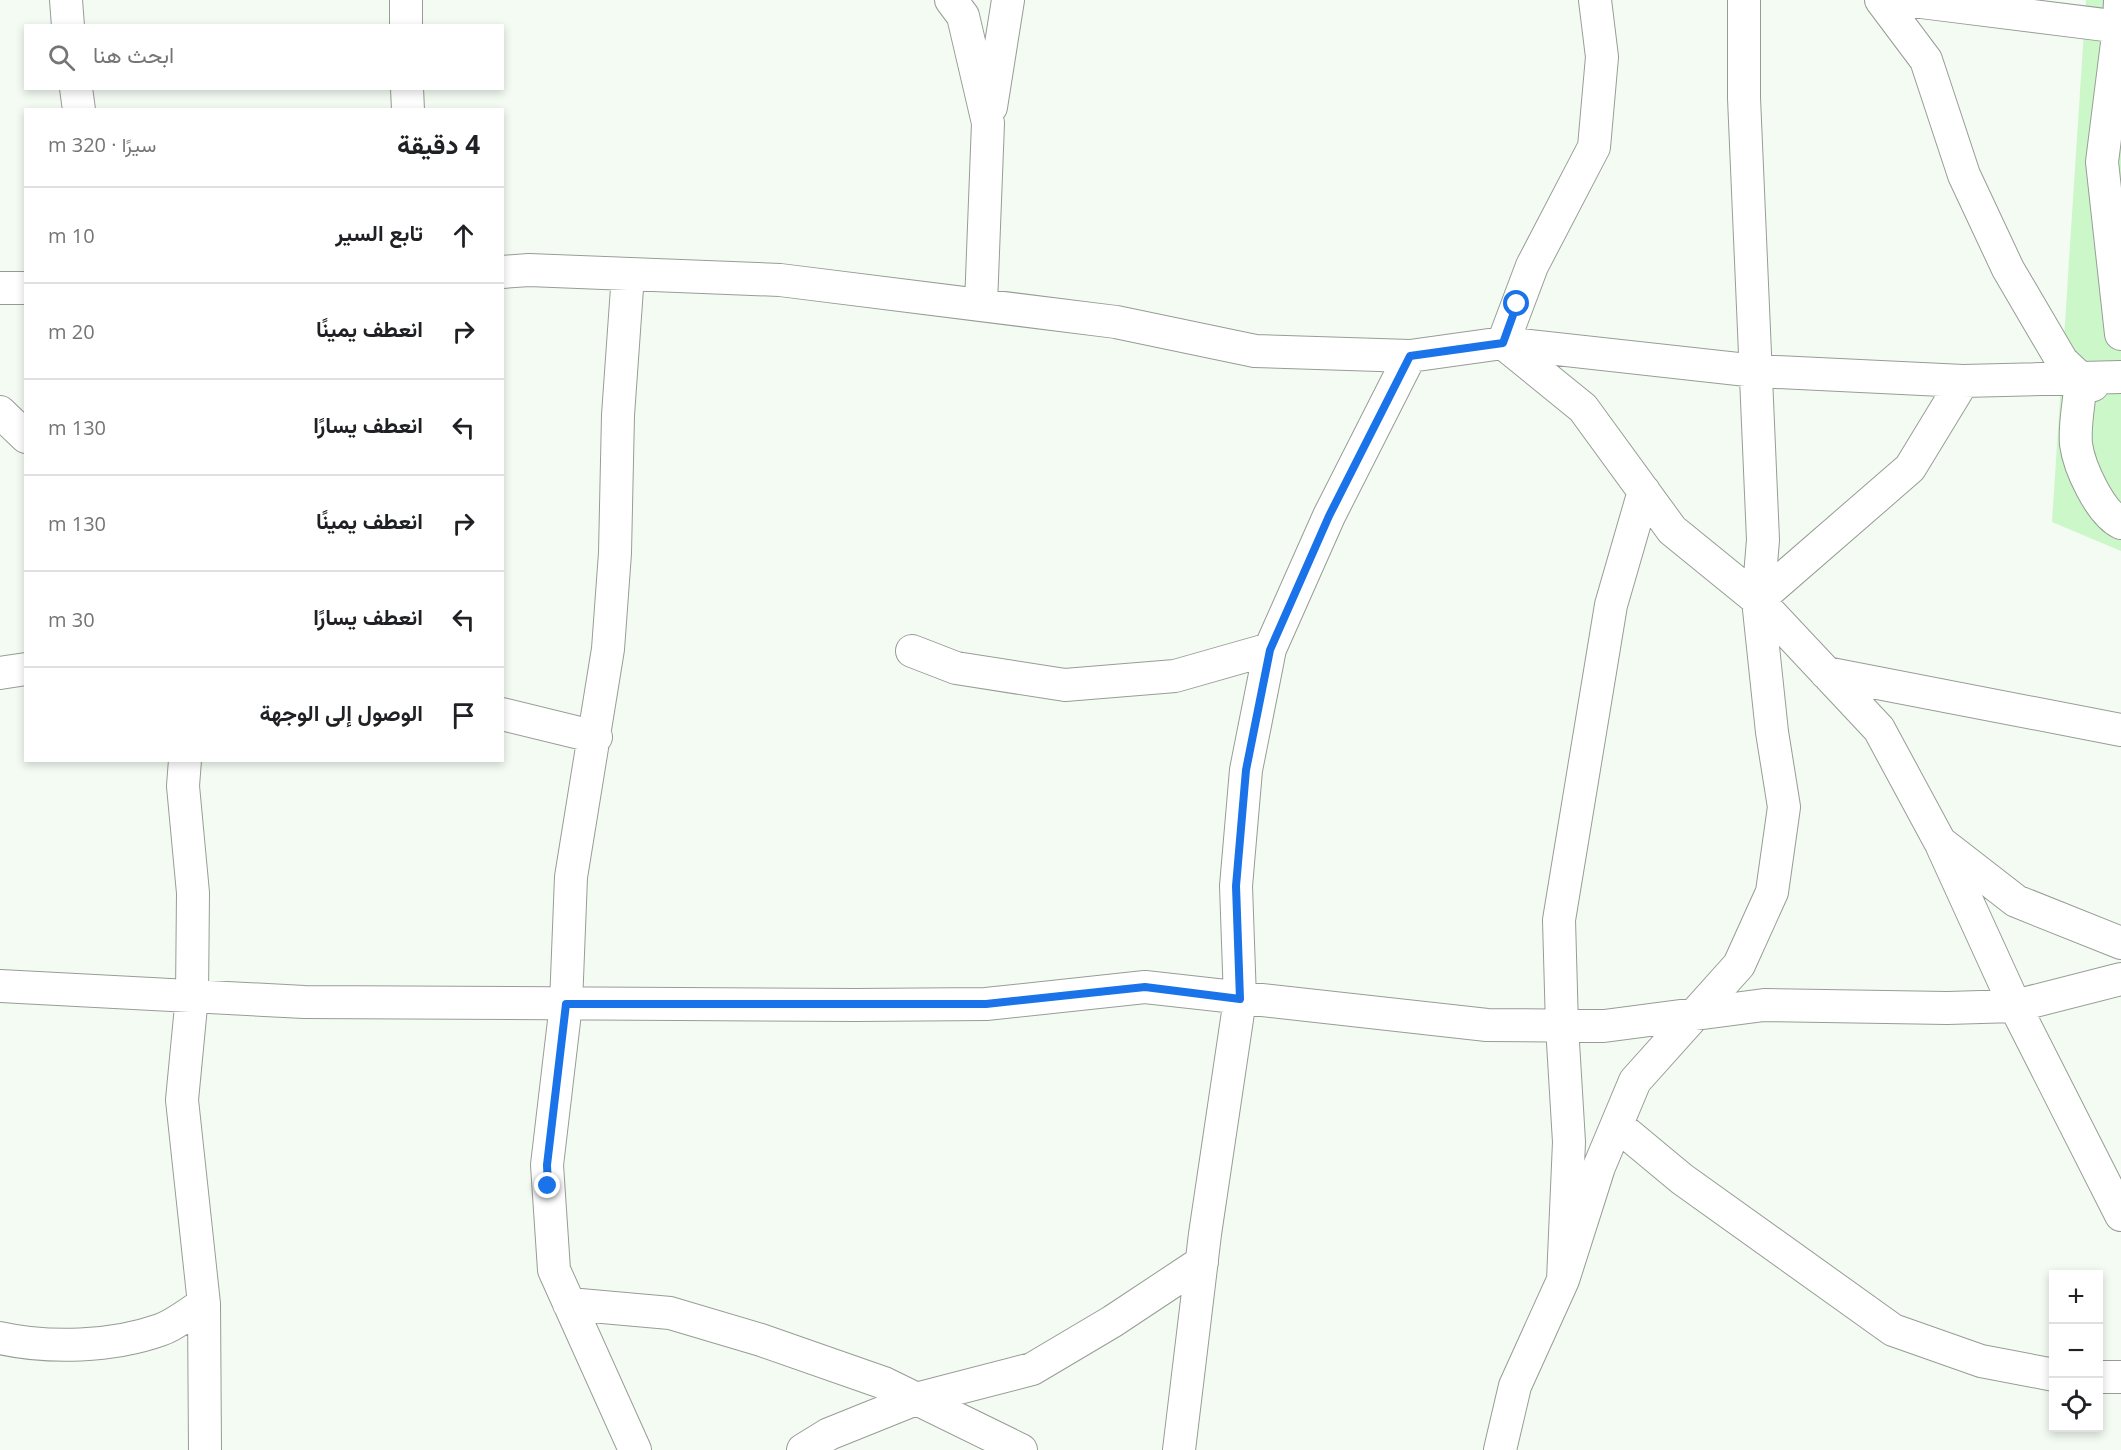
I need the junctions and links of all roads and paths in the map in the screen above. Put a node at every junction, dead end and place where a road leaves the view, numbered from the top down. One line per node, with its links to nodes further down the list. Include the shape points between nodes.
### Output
1 (66, 0): 10 (street)
2 (406, 0): 11 (street)
3 (951, 0): 16 (street, via 963,16)
4 (1008, 0): 16 (street)
5 (1595, 0): 23 (street, via 1602,57 1594,147 1532,266)
6 (1744, 0): 25 (street, via 1744,109)
7 (1881, 0): 27 (street, via 1926,60 1964,175 2008,269 2062,361)
8 (1905, 0): 9 (street)
9 (2120, 18): 22 (street, via 2102,162)
10 (68, 24)
11 (406, 24)
12 (76, 90): 14 (street)
13 (407, 90): 15 (street)
14 (79, 108)
15 (408, 108)
16 (988, 123): 21 (street)
17 (504, 272): 18 (street)
18 (628, 274): 21 (street, via 780,280); 42 (street, via 618,415 615,553)
19 (0, 288): 20 (street)
20 (24, 288)
21 (981, 304): 24 (street, via 1116,322 1255,351)
22 (2121, 334)
23 (1503, 343): 24 (street); 25 (street); 32 (street, via 1583,408)
24 (1410, 356): 35 (street, via 1329,516)
25 (1756, 371): 28 (street); 34 (street, via 1763,540)
26 (2121, 377): 27 (street)
27 (2081, 379): 28 (street); 29 (street); 33 (street, via 2076,445 2094,495)
28 (1963, 381): 34 (street, via 1910,468)
29 (2121, 398)
30 (0, 412): 31 (street)
31 (24, 435)
32 (1644, 490): 34 (street, via 1672,530); 53 (street, via 1611,605 1559,921)
33 (2121, 523)
34 (1758, 600): 39 (street); 52 (street, via 1784,807 1772,892 1739,965)
35 (1270, 650): 36 (street, via 1175,676 1065,685 956,668); 49 (street, via 1246,770 1237,875)
36 (912, 651)
37 (24, 669): 38 (street)
38 (0, 673)
39 (1826, 673): 41 (street); 44 (street, via 1879,729)
40 (504, 714): 42 (street)
41 (2121, 730)
42 (596, 737): 50 (street, via 571,877)
43 (185, 762): 48 (street, via 183,786 193,893)
44 (1940, 842): 45 (street, via 2016,901); 51 (street)
45 (2121, 943)
46 (2121, 979): 51 (street)
47 (0, 986): 48 (street)
48 (192, 996): 50 (street, via 304,1002); 58 (street, via 182,1100)
49 (1240, 999): 50 (street, via 1145,987 986,1004); 53 (street, via 1487,1025); 56 (street)
50 (566, 1004): 59 (street, via 547,1165 554,1270)
51 (2014, 1006): 52 (street, via 1764,1005); 55 (street)
52 (1692, 1015): 53 (street, via 1604,1026); 54 (street, via 1635,1081)
53 (1562, 1026): 57 (street, via 1569,1142)
54 (1617, 1125): 57 (street, via 1599,1167); 61 (street, via 1682,1179 1893,1330 1981,1361)
55 (2121, 1215)
56 (1202, 1262): 65 (street, via 1032,1369); 71 (street)
57 (1563, 1280): 72 (street, via 1515,1386)
58 (204, 1304): 60 (street, via 161,1330 100,1344 21,1343); 66 (street)
59 (569, 1304): 64 (street); 65 (street, via 670,1313 884,1383)
60 (0, 1338)
61 (2049, 1374)
62 (2103, 1377): 63 (street)
63 (2121, 1377)
64 (609, 1392): 67 (street); 68 (street)
65 (916, 1399): 69 (street, via 829,1434); 70 (street)
66 (205, 1450)
67 (611, 1450)
68 (635, 1450)
69 (803, 1450)
70 (1021, 1450)
71 (1179, 1450)
72 (1500, 1450)

